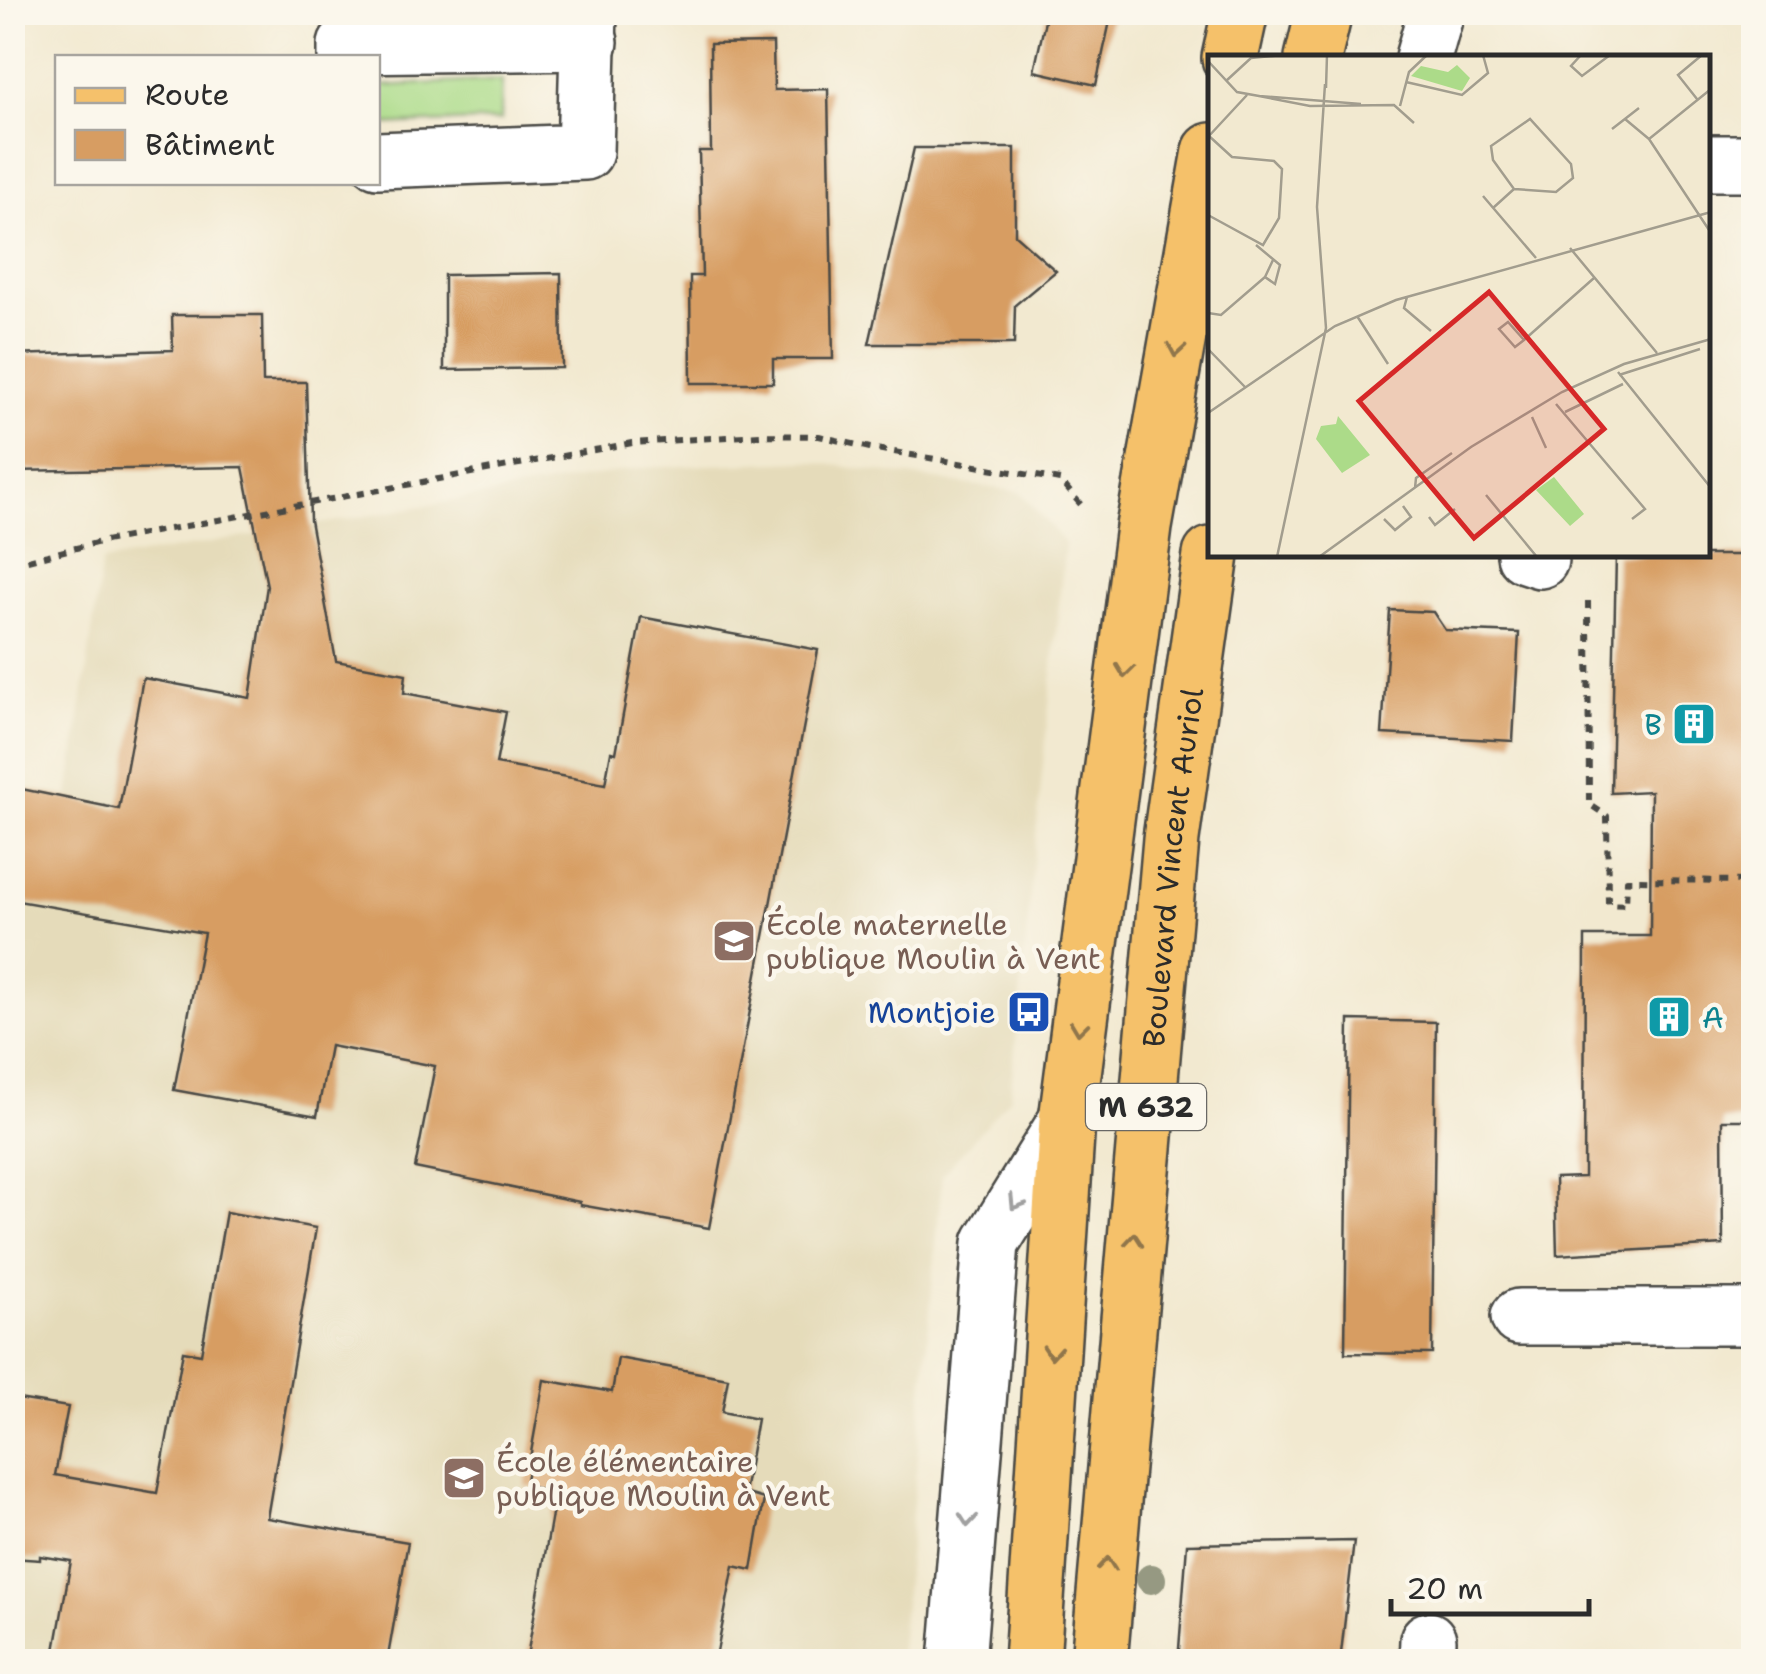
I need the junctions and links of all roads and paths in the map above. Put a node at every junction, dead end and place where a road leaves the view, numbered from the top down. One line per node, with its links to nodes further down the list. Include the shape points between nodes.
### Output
1 (1240, 12): 6 (main road)
2 (1324, 12): 7 (main road)
3 (1436, 12): 8 (street)
4 (590, 27): 5 (street, via 346,45); 9 (street, via 586,152)
5 (346, 55)
6 (1231, 55)
7 (1314, 55)
8 (1423, 55)
9 (380, 160)
10 (1711, 163): 11 (street)
11 (1754, 163)
12 (1208, 168): 18 (main road, M 632, one-way to 18, via 1144,527)
13 (1093, 520): 16 (path, via 1060,480 819,436 760,434 632,443)
14 (1211, 558): 23 (main road, Boulevard Vincent Auriol / M 632, one-way to 14, via 1171,839)
15 (1536, 558): 17 (path, via 1588,575 1589,804 1607,816 1608,904 1626,905 1626,880)
16 (12, 564)
17 (1754, 881)
18 (1067, 1120): 21 (street, one-way to 21, via 992,1243); 22 (main road, M 632, one-way to 22)
19 (1520, 1316): 20 (street)
20 (1754, 1317)
21 (957, 1662)
22 (1032, 1662)
23 (1099, 1662)

